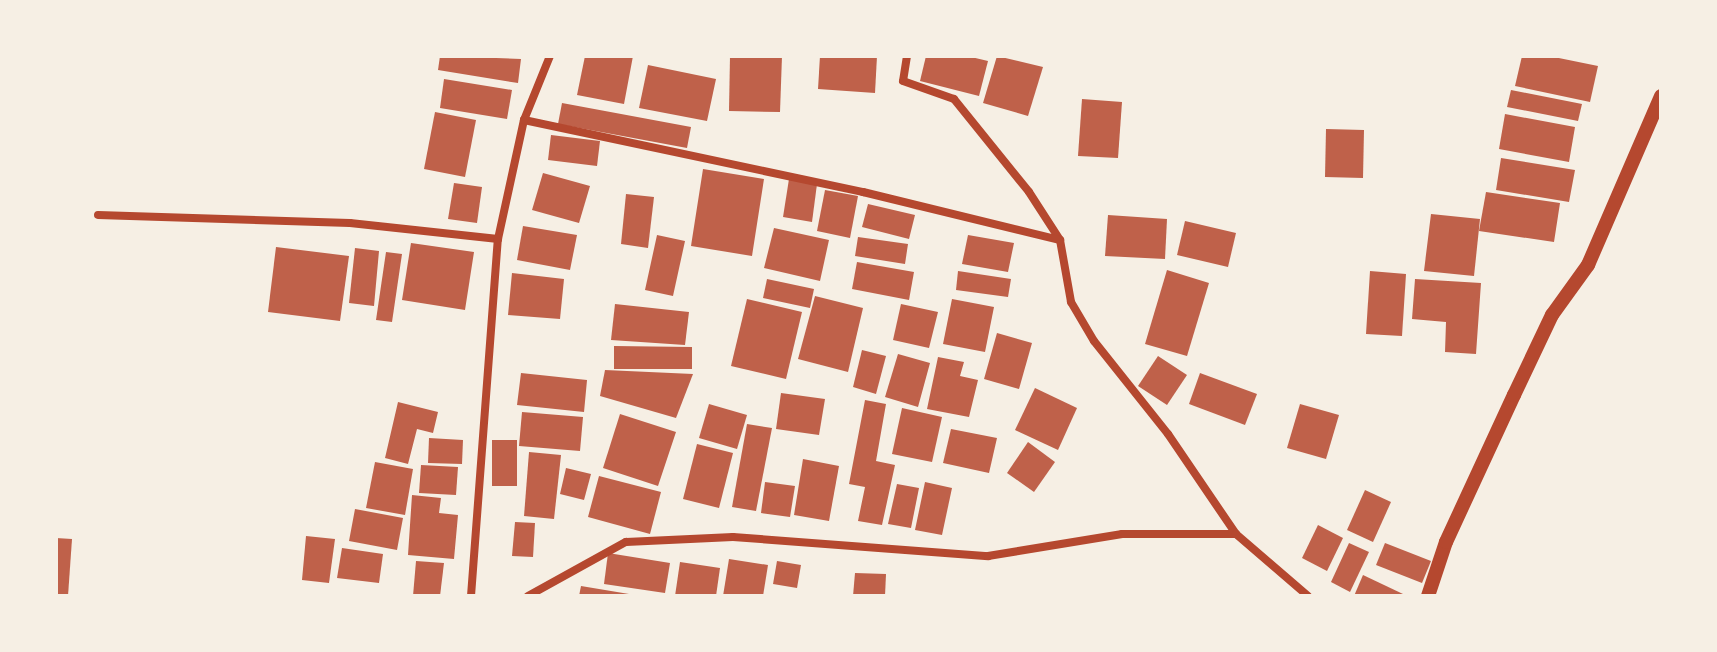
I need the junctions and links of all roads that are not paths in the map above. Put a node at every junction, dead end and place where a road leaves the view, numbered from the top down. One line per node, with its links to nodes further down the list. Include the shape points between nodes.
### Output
1 (550, 56): 4 (street)
2 (907, 56): 7 (street, via 903,81 954,99 1029,192)
3 (1661, 96): 12 (street, via 1588,265 1552,315 1514,395 1446,542)
4 (524, 120): 6 (street); 7 (street)
5 (98, 215): 6 (street, via 350,223)
6 (498, 239): 9 (street)
7 (1060, 240): 8 (street, via 1071,302 1094,341 1168,434)
8 (1236, 534): 10 (street, via 1122,534 988,556 733,537 626,542); 11 (street)
9 (471, 596)
10 (528, 596)
11 (1308, 596)
12 (1428, 596)

